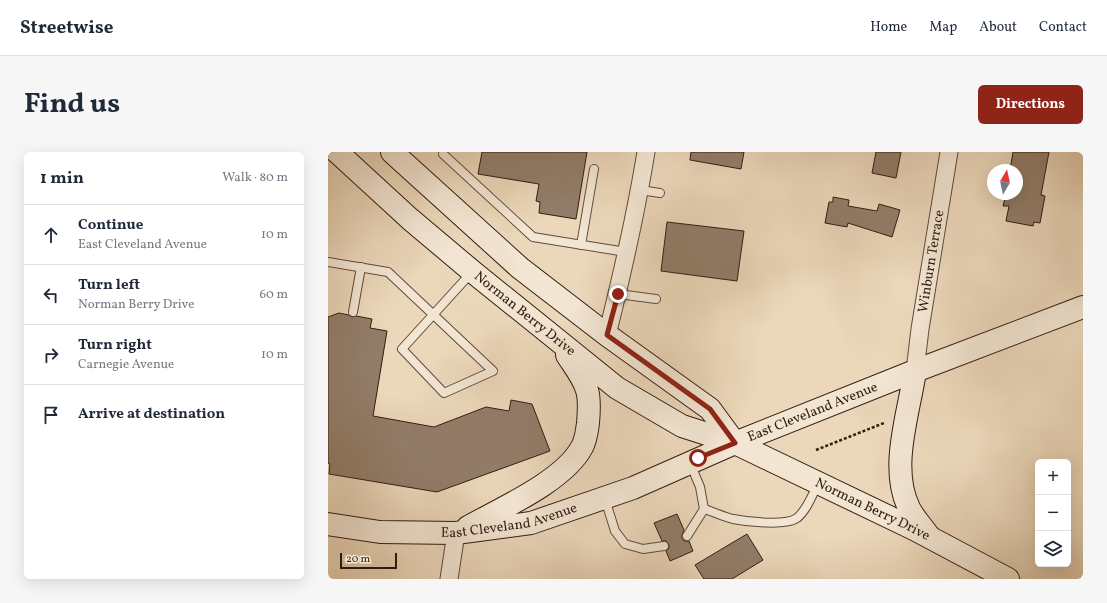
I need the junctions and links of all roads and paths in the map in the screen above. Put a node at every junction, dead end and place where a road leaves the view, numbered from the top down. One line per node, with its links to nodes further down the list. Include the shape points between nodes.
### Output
1 (337, 152): 13 (main road, Norman Berry Drive)
2 (392, 152): 19 (main road, Norman Berry Drive, via 520,268)
3 (646, 152): 7 (street)
4 (949, 152): 21 (street, Winburn Terrace, via 920,329)
5 (443, 154): 9 (lane, via 533,237)
6 (594, 170): 9 (lane)
7 (640, 190): 8 (lane); 10 (street)
8 (660, 193)
9 (581, 245): 10 (lane)
10 (626, 252): 14 (street)
11 (328, 262): 12 (lane)
12 (361, 267): 17 (lane); 18 (lane, via 388,272)
13 (473, 272): 18 (lane); 20 (main road, Norman Berry Drive)
14 (618, 294): 15 (lane); 19 (street)
15 (656, 299)
16 (1083, 307): 21 (main road, East Cleveland Avenue)
17 (353, 312)
18 (433, 314): 18 (lane, via 402,349 444,394 493,372)
19 (607, 335): 23 (main road, Norman Berry Drive, via 710,409)
20 (558, 341): 23 (main road, Norman Berry Drive, via 617,388 682,426); 30 (main road, via 587,390 589,410 583,446 575,459 543,485)
21 (916, 371): 23 (main road, East Cleveland Avenue); 32 (main road, via 901,452 900,481 909,508)
22 (885, 423): 24 (path)
23 (735, 443): 25 (main road, East Cleveland Avenue); 26 (main road, Norman Berry Drive)
24 (816, 450)
25 (690, 463): 27 (main road, East Cleveland Avenue); 28 (lane, via 700,487)
26 (819, 483): 28 (lane, via 804,510 797,518 788,522 733,519); 32 (main road, Norman Berry Drive)
27 (604, 498): 30 (main road, East Cleveland Avenue, via 531,523); 33 (lane, via 615,531 625,544 643,549)
28 (704, 509): 31 (lane)
29 (328, 524): 30 (main road, East Cleveland Avenue, via 380,532)
30 (456, 533): 34 (street)
31 (686, 536)
32 (930, 538): 35 (main road, Norman Berry Drive)
33 (664, 546)
34 (449, 579)
35 (1008, 579)

